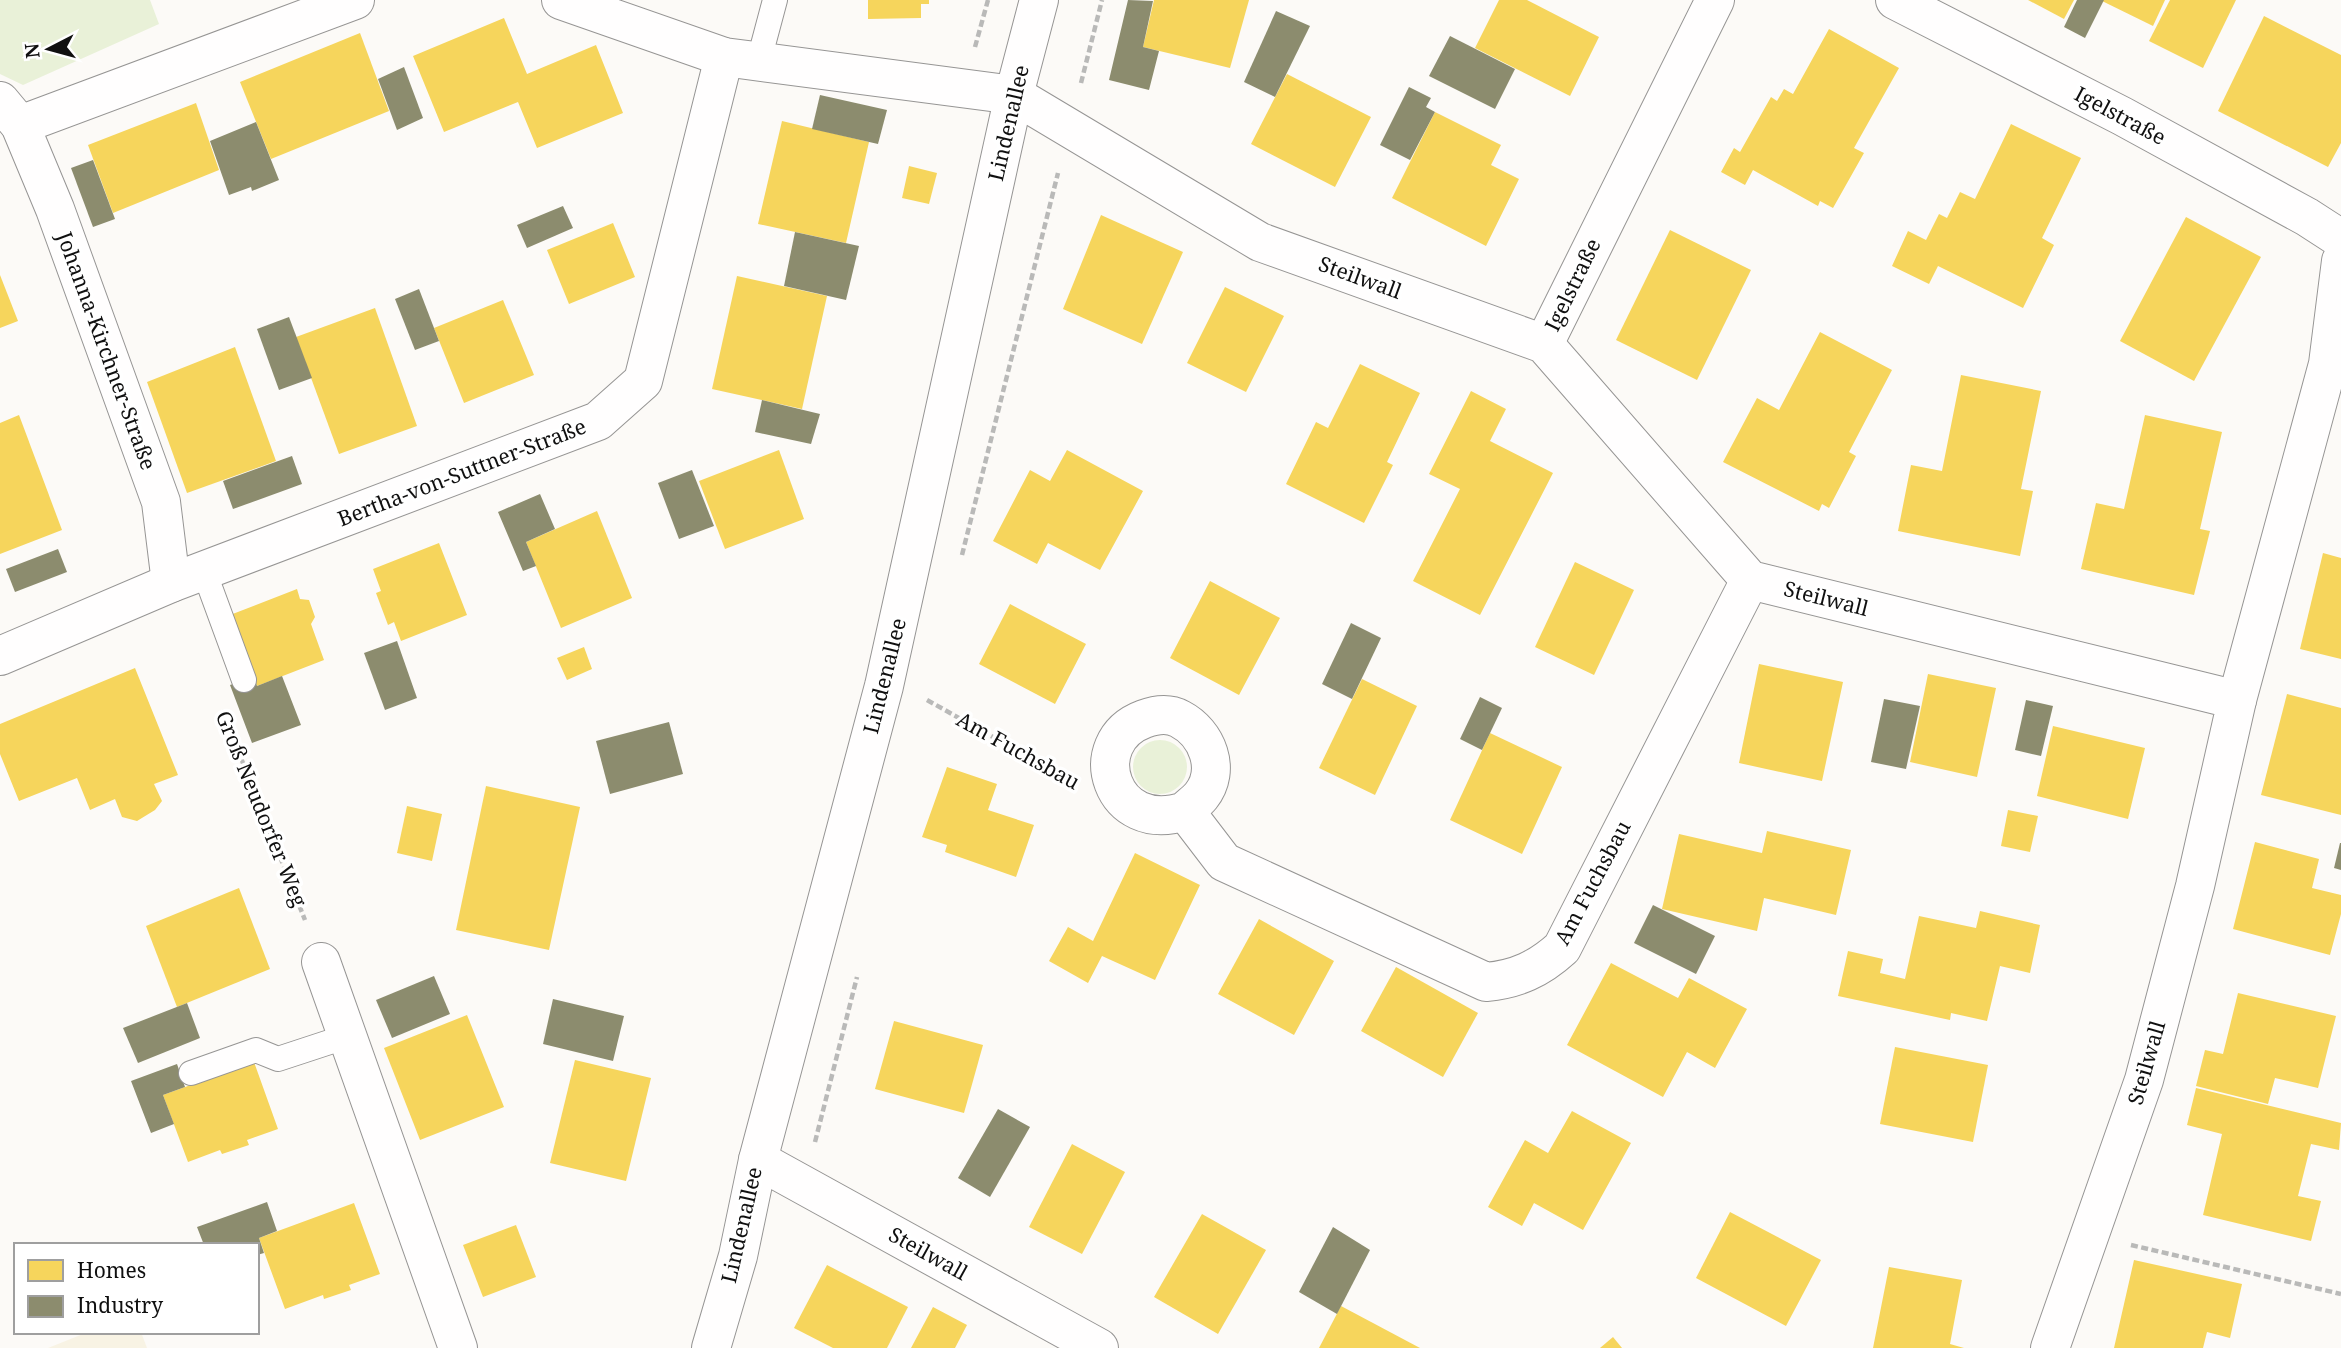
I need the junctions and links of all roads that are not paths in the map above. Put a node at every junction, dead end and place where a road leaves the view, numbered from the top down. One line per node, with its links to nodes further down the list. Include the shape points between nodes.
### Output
1 (355, 0): 9 (street, Johanna-Kirchner-Straße)
2 (561, 0): 7 (street)
3 (775, 0): 7 (lane)
4 (1039, 0): 8 (street, Lindenallee)
5 (1715, 0): 12 (street, Igelstraße)
6 (1895, 0): 10 (street, Igelstraße, via 2122,116)
7 (742, 58): 8 (street); 13 (street, Bertha-von-Suttner-Straße, via 643,381 598,421)
8 (1014, 95): 12 (street, Steilwall, via 1261,242); 22 (street, Lindenallee, via 884,686)
9 (10, 113): 13 (street, Johanna-Kirchner-Straße, via 55,209)
10 (2341, 239)
11 (2341, 261): 17 (street, via 2328,364)
12 (1544, 344): 14 (street, Steilwall)
13 (188, 577): 15 (street, Bertha-von-Suttner-Straße); 16 (lane)
14 (1750, 580): 17 (street, Steilwall); 18 (street, Am Fuchsbau, via 1562,947 1549,960 1510,980 1486,982 1224,862)
15 (0, 656)
16 (244, 680)
17 (2237, 699): 26 (street, Steilwall, via 2195,886 2144,1080)
18 (1185, 811): 18 (street, Am Fuchsbau, via 1202,795 1211,774 1209,750 1197,730 1178,717 1155,715 1133,723 1116,740 1110,762 1113,785 1123,800 1152,816)
19 (321, 962): 20 (street)
20 (348, 1036): 21 (lane, via 278,1059 256,1050); 23 (street)
21 (191, 1073)
22 (758, 1160): 24 (street, Lindenallee); 25 (street, Steilwall)
23 (458, 1348)
24 (711, 1348)
25 (1099, 1348)
26 (2050, 1348)

